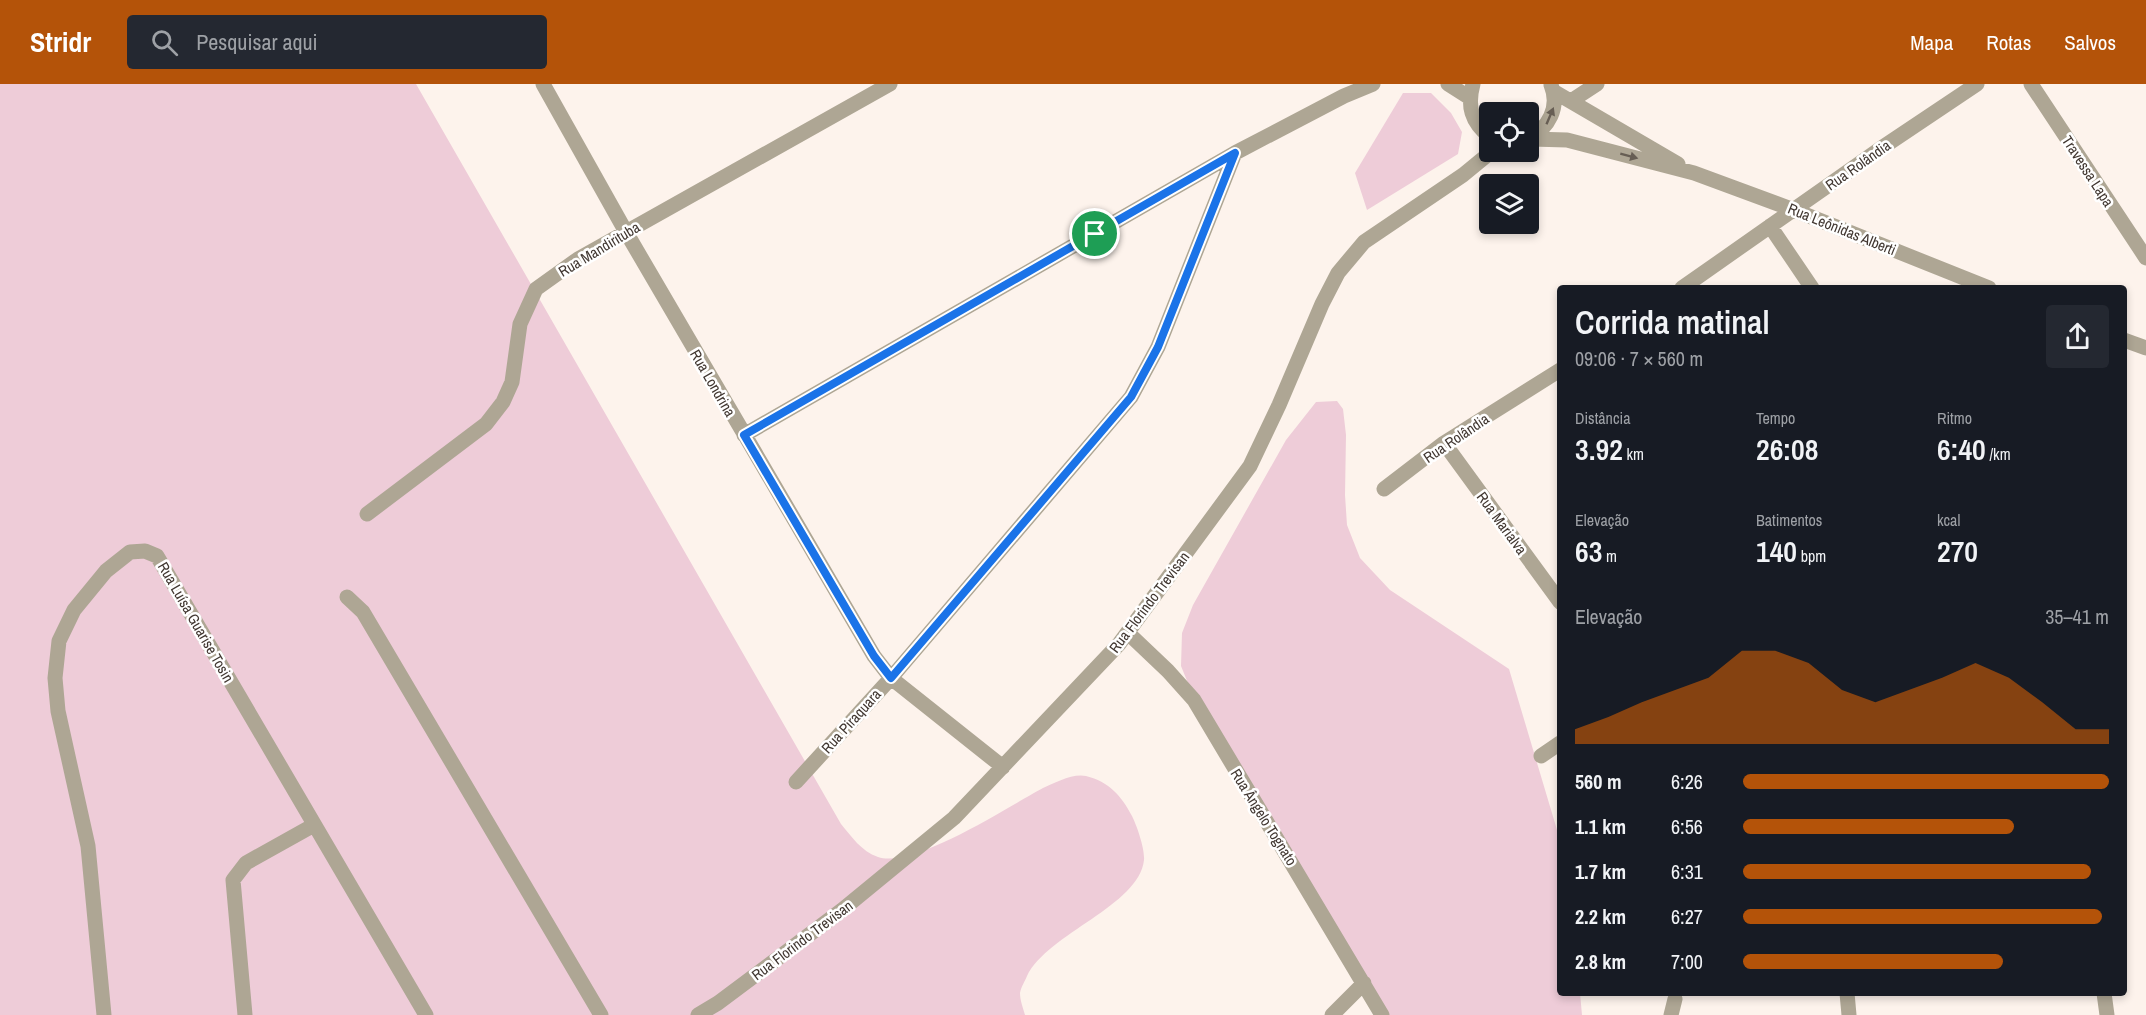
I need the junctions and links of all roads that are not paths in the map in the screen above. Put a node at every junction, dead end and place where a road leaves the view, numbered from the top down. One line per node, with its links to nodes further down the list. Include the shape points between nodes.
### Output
1 (543, 84): 21 (street, Rua Londrina)
2 (890, 84): 21 (street, Rua Mandirituba)
3 (1373, 84): 16 (street)
4 (1448, 84): 9 (street)
5 (1597, 84): 10 (street)
6 (1977, 84): 19 (street, Rua Rolândia)
7 (2031, 84): 22 (street, Travessa Lapa)
8 (1552, 88): 10 (street, Rua Leônidas Alberti); 13 (street, one-way to 8, via 1550,119 1554,105)
9 (1471, 91): 12 (street, via 1470,110)
10 (1571, 101): 11 (street, Rua Leônidas Alberti)
11 (1608, 122): 15 (street); 18 (street, Rua Leônidas Alberti)
12 (1479, 127)
13 (1539, 133)
14 (1539, 139): 15 (street, Rua Leônidas Alberti, via 1566,140)
15 (1600, 148): 18 (street, Rua Leônidas Alberti, one-way to 18)
16 (1235, 153): 29 (street); 36 (street, Rua Piraquara, via 1158,347 1131,397)
17 (1479, 162): 35 (street, Rua Florindo Trevisan, via 1364,242 1338,273 1250,466)
18 (1694, 173): 19 (street, Rua Leônidas Alberti)
19 (1794, 210): 20 (street, Rua Rolândia); 25 (street, Rua Leônidas Alberti)
20 (1770, 226): 23 (street, Rua Rolândia); 24 (street)
21 (626, 232): 29 (street, Rua Londrina); 32 (street, Rua Mandirituba, via 536,289 520,324 512,382 503,402 486,424)
22 (2146, 258)
23 (1686, 285)
24 (1810, 285)
25 (1982, 285)
26 (2127, 341): 27 (street)
27 (2146, 348)
28 (1557, 372): 30 (street, Rua Rolândia)
29 (744, 435): 36 (street, Rua Londrina, via 874,656)
30 (1444, 443): 31 (street, Rua Rolândia); 34 (street, Rua Marialva)
31 (1384, 489)
32 (367, 514)
33 (347, 597): 49 (street, via 363,612)
34 (1557, 598)
35 (1128, 633): 39 (street, Rua Florindo Trevisan); 42 (street, Rua Ângelo Tognato, via 1194,700)
36 (891, 678): 39 (street, Rua Londrina); 40 (street, Rua Piraquara)
37 (1557, 745): 38 (street)
38 (1541, 756)
39 (1003, 767): 50 (street, Rua Florindo Trevisan, via 954,818 842,910)
40 (796, 782)
41 (314, 825): 46 (street, Rua Luísa Guarise Tosin, via 157,556 145,551 130,552 106,571 74,610 59,641 55,678 58,711 88,846); 47 (street, via 246,862 233,880); 48 (street, Rua Luísa Guarise Tosin)
42 (1364, 983): 51 (street); 52 (street, Rua Ângelo Tognato)
43 (1847, 996): 54 (street)
44 (2104, 996): 55 (street)
45 (1675, 999): 53 (street)
46 (104, 1015)
47 (245, 1015)
48 (426, 1015)
49 (601, 1015)
50 (698, 1015)
51 (1332, 1015)
52 (1382, 1015)
53 (1671, 1015)
54 (1849, 1015)
55 (2107, 1015)

